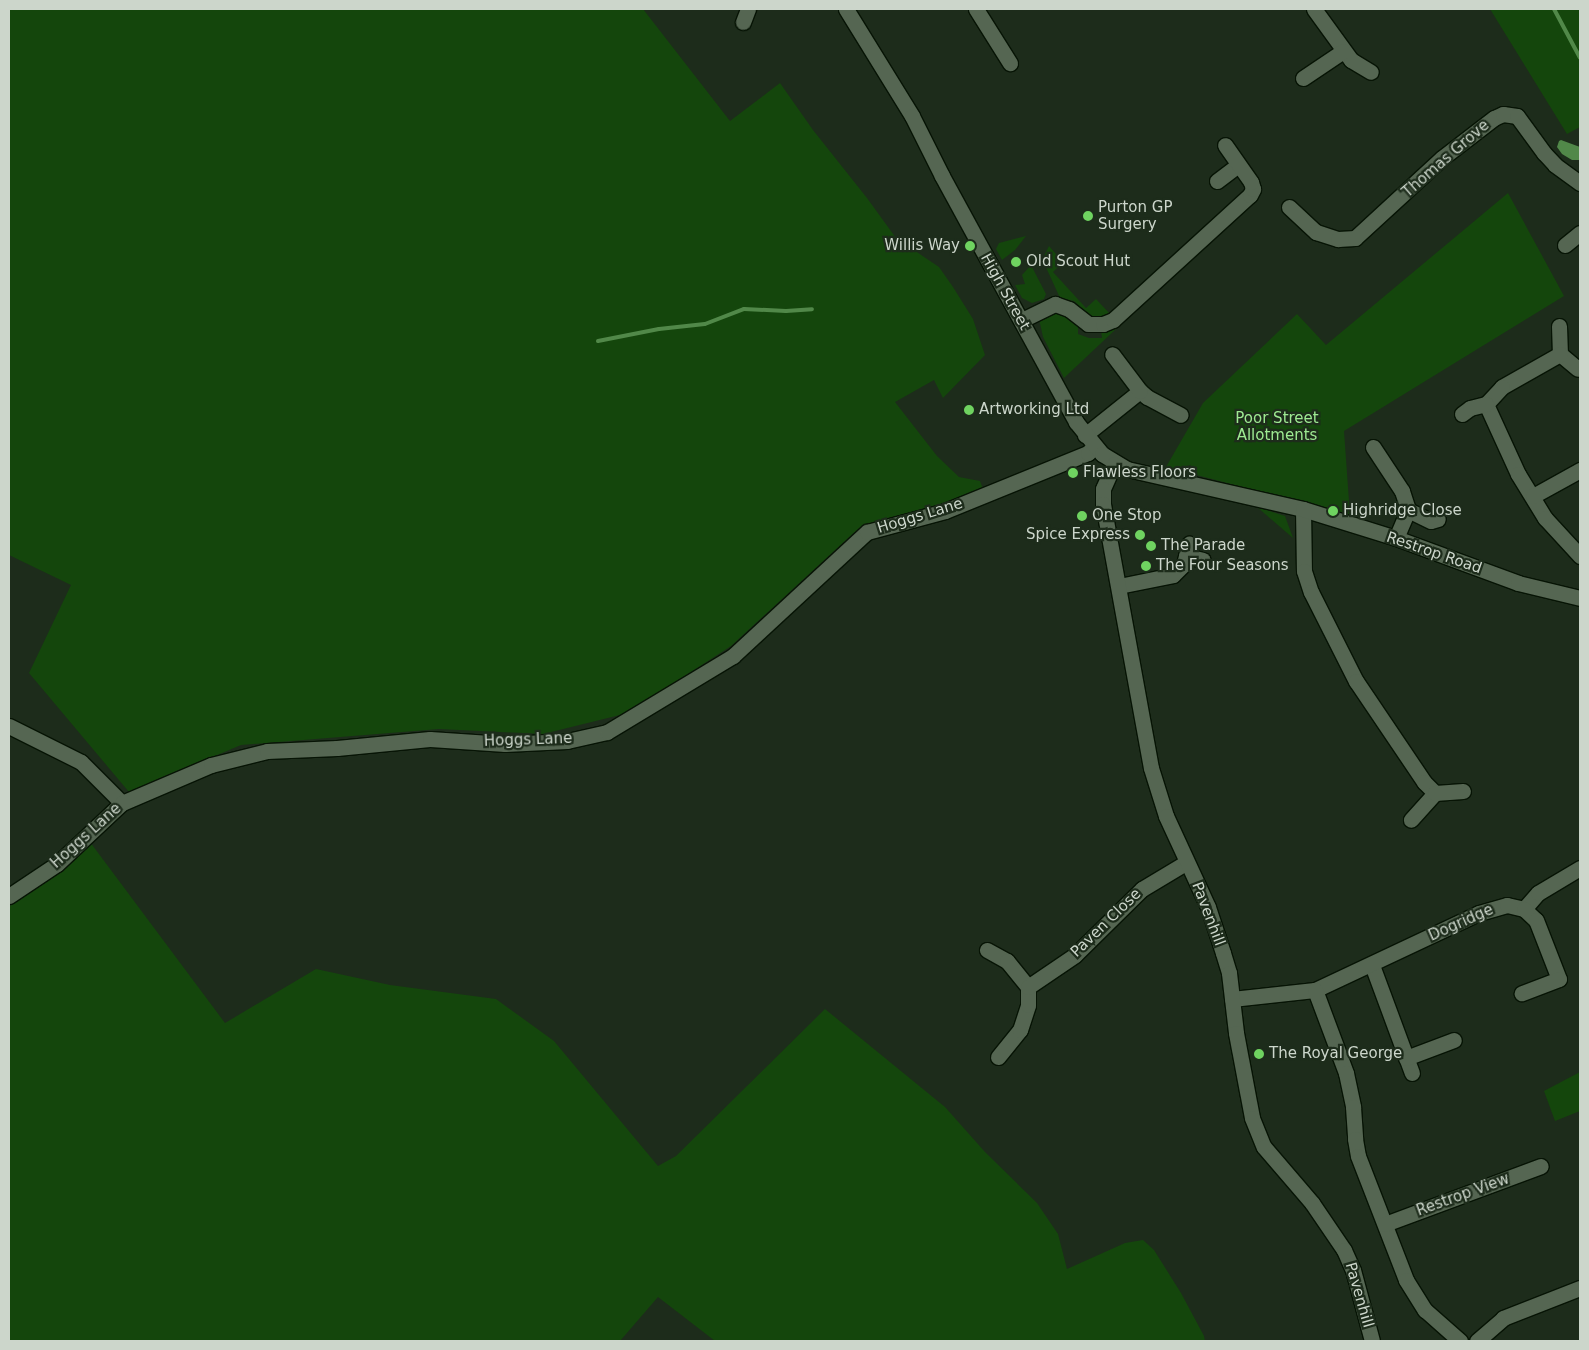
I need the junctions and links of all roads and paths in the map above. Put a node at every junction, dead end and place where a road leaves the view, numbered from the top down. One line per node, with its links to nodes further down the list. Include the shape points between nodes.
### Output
1 (846, 9): 15 (street, High Street, via 912,116)
2 (976, 9): 5 (street)
3 (1322, 11): 4 (street)
4 (1343, 51): 6 (street); 7 (street)
5 (1010, 63)
6 (1371, 72)
7 (1304, 79)
8 (1225, 145): 9 (street)
9 (1238, 165): 10 (street); 15 (street, via 1251,182 1250,195 1113,320 1104,324 1088,324 1069,308 1055,304)
10 (1216, 181)
11 (1580, 183): 12 (street, Thomas Grove, via 1555,165 1517,116 1503,114 1442,158 1355,238 1338,239 1316,232)
12 (1289, 207)
13 (1580, 233): 14 (street)
14 (1565, 245)
15 (1022, 320): 24 (street, High Street, via 1056,387)
16 (1559, 326): 18 (street)
17 (1112, 354): 20 (street)
18 (1560, 354): 19 (street); 21 (street, via 1502,387)
19 (1578, 369)
20 (1140, 391): 23 (street); 24 (street, Hoggs Lane)
21 (1486, 404): 22 (street); 28 (street, via 1513,466)
22 (1462, 414)
23 (1181, 415)
24 (1090, 441): 26 (street, High Street); 40 (street, Hoggs Lane, via 1088,453 953,507 867,532 733,656 607,732 567,741 505,744 430,739 337,748 267,750 211,764)
25 (1373, 447): 30 (street, via 1402,491)
26 (1114, 464): 29 (street, Restrop Road, via 1127,470); 35 (street, Pavenhill, via 1104,484 1103,494)
27 (1580, 470): 28 (street)
28 (1533, 496): 33 (street, via 1556,531)
29 (1303, 509): 32 (street, Restrop Road); 39 (street, via 1304,571 1311,592 1356,681 1424,782)
30 (1408, 510): 31 (street, via 1431,521); 32 (street)
31 (1438, 519)
32 (1396, 538): 36 (street, Restrop Road, via 1518,583)
33 (1580, 556)
34 (1204, 560): 35 (street, via 1188,550 1182,568 1173,575)
35 (1118, 586): 42 (street, Pavenhill, via 1151,768 1166,816)
36 (1580, 598)
37 (9, 726): 40 (street, via 81,762)
38 (1464, 791): 39 (street)
39 (1436, 794): 41 (street)
40 (122, 803): 44 (street, Hoggs Lane, via 57,864)
41 (1411, 820)
42 (1187, 862): 48 (street, Paven Close, via 1150,882 1075,955); 51 (street, Pavenhill, via 1216,930 1229,974)
43 (1580, 868): 45 (street, via 1538,893)
44 (9, 896)
45 (1524, 910): 47 (street, Dogridge, via 1507,905 1490,908); 50 (street, via 1541,929 1559,979)
46 (987, 950): 48 (street, via 1007,961)
47 (1372, 965): 49 (street, Dogridge); 54 (street)
48 (1028, 987): 53 (street, via 1028,1006 1020,1030)
49 (1315, 990): 51 (street); 57 (street, via 1346,1073 1358,1156)
50 (1522, 994)
51 (1232, 999): 59 (street, Pavenhill, via 1248,1101 1258,1134 1264,1147 1312,1203 1344,1250 1354,1270)
52 (1454, 1040): 54 (street)
53 (998, 1057)
54 (1406, 1058): 55 (street)
55 (1412, 1073)
56 (1541, 1166): 57 (street, Restrop View)
57 (1385, 1224): 60 (street, via 1406,1280 1418,1300)
58 (1580, 1288): 61 (street, via 1503,1318)
59 (1372, 1341)
60 (1460, 1341)
61 (1477, 1341)

